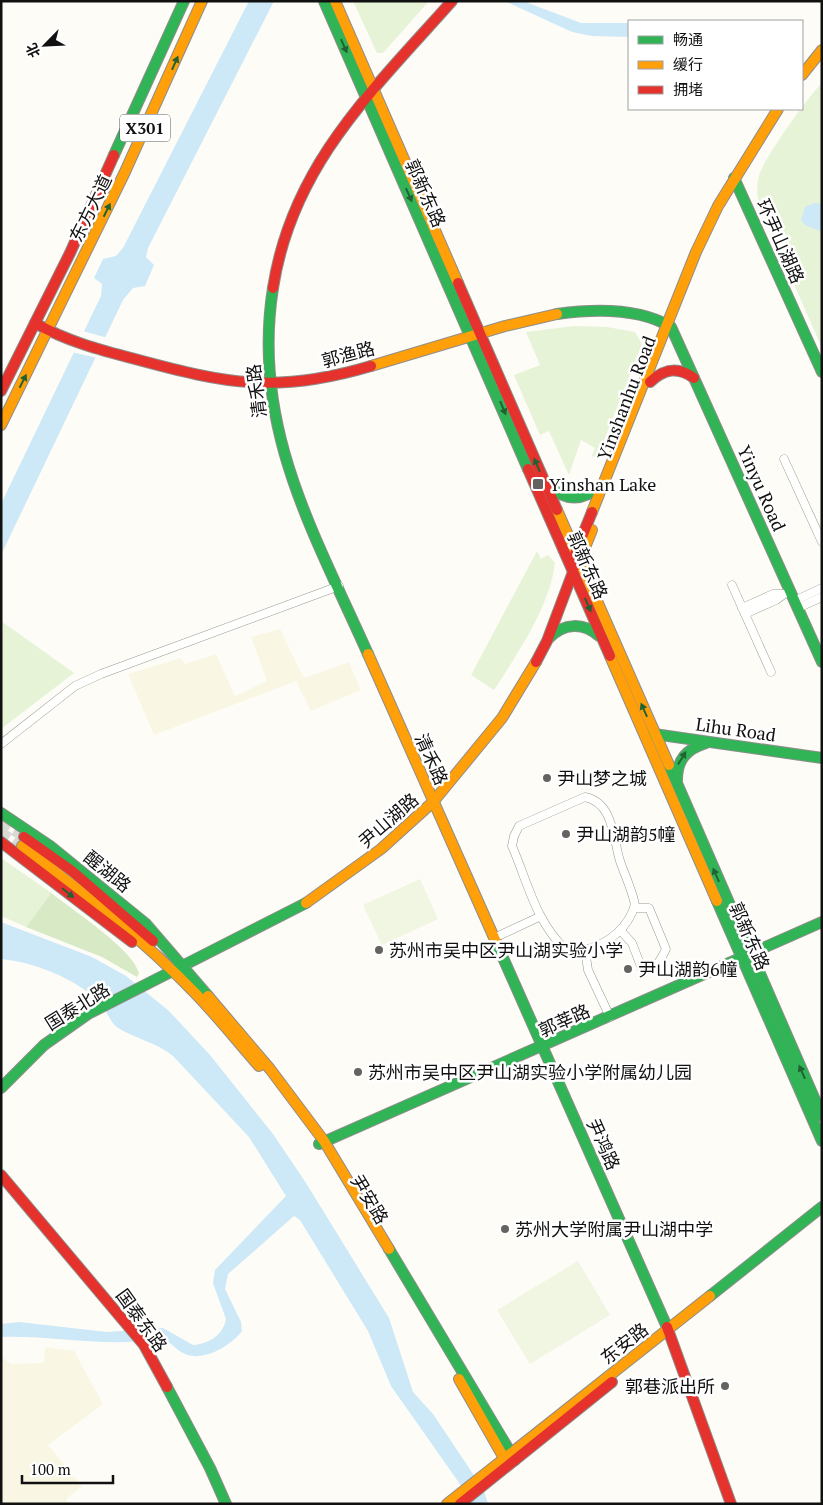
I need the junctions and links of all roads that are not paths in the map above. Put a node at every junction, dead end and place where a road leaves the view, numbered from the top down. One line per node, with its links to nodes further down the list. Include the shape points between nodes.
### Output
1 (184, 1): 15 (main road, 东方大道 / X301)
2 (202, 1): 17 (main road, 东方大道 / X301, one-way to 2)
3 (324, 1): 11 (main road, 郭新东路, one-way to 11)
4 (335, 1): 10 (main road, 郭新东路)
5 (452, 1): 10 (main road, 清禾路)
6 (822, 50): 8 (main road)
7 (822, 60): 9 (main road)
8 (803, 75)
9 (803, 84)
10 (374, 89): 11 (main road, 清禾路); 18 (main road, 郭新东路)
11 (366, 97): 18 (main road, 郭新东路, one-way to 18); 22 (main road, 清禾路, via 324,154 295,206 279,258 271,300)
12 (777, 110): 14 (main road, Yinshanhu Road)
13 (784, 110): 14 (main road, Yinshanhu Road)
14 (736, 181): 16 (main road, Yinshanhu Road); 19 (main road, 环尹山湖路)
15 (36, 323): 17 (main road, 郭渔路); 23 (main road, 东方大道 / X301)
16 (668, 326): 18 (main road, 郭渔路, via 628,312 586,311 530,318); 20 (main road, Yinyu Road); 21 (main road, Yinshanhu Road); 27 (main road, Yinshanhu Road)
17 (48, 331): 22 (main road, 郭渔路, via 75,342 204,379 245,385); 24 (main road, 东方大道 / X301, one-way to 17)
18 (476, 335): 22 (main road, 郭渔路, via 331,376); 26 (main road, 郭新东路, one-way to 18); 29 (main road, 郭新东路, one-way to 29)
19 (822, 372)
20 (695, 378): 21 (main road, via 686,371 671,369 658,374); 33 (main road, Yinyu Road)
21 (650, 382): 29 (main road, Yinshanhu Road)
22 (269, 384): 31 (main road, 清禾路, via 281,450)
23 (1, 391)
24 (1, 425)
25 (784, 459): 28 (street)
26 (544, 482): 27 (main road, via 558,495 572,500 588,496); 29 (main road, 郭新东路)
27 (603, 484): 29 (main road, Yinshanhu Road)
28 (822, 542)
29 (576, 564): 37 (main road, 郭新东路, one-way to 37); 38 (main road, 尹山湖路); 41 (main road, 郭新东路, one-way to 29)
30 (732, 585): 36 (street)
31 (339, 586): 43 (street, via 75,686); 46 (main road, 清禾路)
32 (822, 588): 35 (street)
33 (786, 592): 35 (main road, Yinyu Road); 36 (street, via 773,594)
34 (822, 597): 35 (street)
35 (796, 604): 39 (main road, Yinyu Road)
36 (744, 611): 40 (street)
37 (603, 639): 38 (main road, via 589,628 576,625 561,628); 41 (main road, 郭新东路)
38 (547, 641): 46 (main road, 尹山湖路, via 502,718)
39 (822, 662)
40 (771, 672)
41 (650, 736): 42 (main road, Lihu Road); 45 (main road, 郭新东路); 56 (main road, 郭新东路)
42 (709, 742): 44 (main road, Lihu Road); 45 (main road, one-way to 42, via 677,769 682,756 694,746)
43 (1, 744)
44 (822, 758)
45 (679, 790): 56 (main road, 郭新东路, one-way to 45)
46 (433, 802): 54 (main road, 尹鸿路); 57 (main road, 尹山湖路, via 381,849 310,901)
47 (1, 813): 57 (main road, 醒湖路, via 50,846 146,924)
48 (1, 842): 57 (main road, one-way to 57)
49 (23, 842): 57 (main road, via 92,888)
50 (634, 908): 51 (street, via 633,893 615,844 615,832 603,808 585,796 519,826 514,836 512,846); 53 (street); 53 (street, via 649,908 666,950 654,968 642,968 632,943)
51 (539, 917): 54 (street); 55 (street, via 567,950)
52 (822, 922): 56 (main road, 郭莘路)
53 (621, 931): 55 (street, via 603,944)
54 (494, 938): 59 (main road, 尹鸿路)
55 (585, 950): 58 (street, via 588,970)
56 (746, 955): 58 (main road, 郭莘路); 61 (main road, 郭新东路, one-way to 56); 62 (main road, 郭新东路)
57 (177, 969): 60 (main road, 国泰北路, via 100,1008 44,1045); 63 (main road, 尹安路, via 235,1026)
58 (610, 1017): 59 (main road, 郭莘路)
59 (543, 1048): 63 (main road, 郭莘路); 67 (main road, 尹鸿路)
60 (1, 1088)
61 (822, 1116)
62 (822, 1141)
63 (321, 1143): 68 (main road, 尹安路)
64 (1, 1175): 70 (main road, 国泰东路, via 144,1345)
65 (822, 1207): 67 (main road, 东安路)
66 (822, 1215): 67 (main road, 东安路)
67 (670, 1332): 68 (main road, 东安路); 73 (main road, 尹鸿路)
68 (509, 1459): 69 (main road, 东安路)
69 (487, 1477): 71 (main road, 东安路); 72 (main road, 东安路)
70 (226, 1504)
71 (447, 1504)
72 (460, 1504)
73 (730, 1504)

